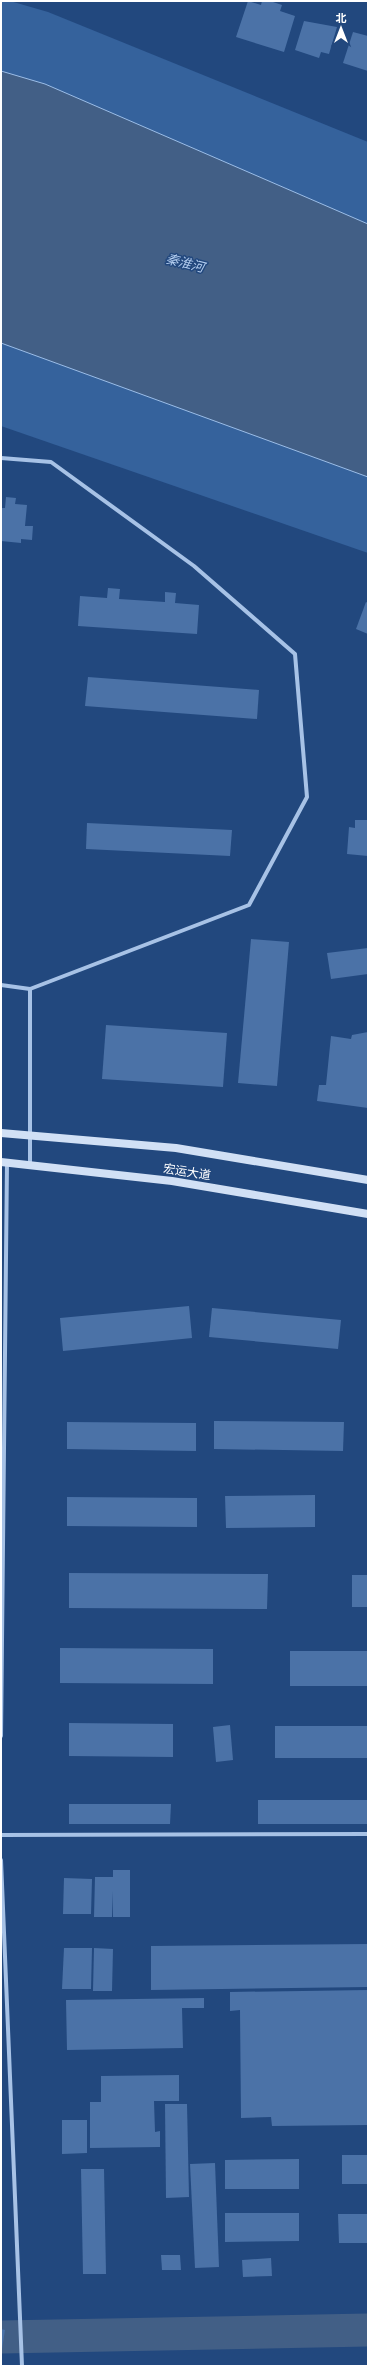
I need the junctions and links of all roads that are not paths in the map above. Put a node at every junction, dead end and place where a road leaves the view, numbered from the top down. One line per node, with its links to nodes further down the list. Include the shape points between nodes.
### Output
1 (1, 458): 3 (street, via 51,462 194,566 295,654 308,796 249,905)
2 (1, 985): 3 (street)
3 (30, 989): 5 (street)
4 (1, 1133): 5 (main road, 宏运大道)
5 (30, 1136): 7 (street); 8 (main road, 宏运大道, via 176,1148)
6 (4, 1162): 7 (main road, 宏运大道); 10 (street)
7 (30, 1165): 9 (main road, 宏运大道, via 172,1181)
8 (368, 1180)
9 (368, 1214)
10 (1, 1736)
11 (368, 1834): 12 (street)
12 (1, 1835)
13 (1, 1860): 14 (street)
14 (22, 2366)

